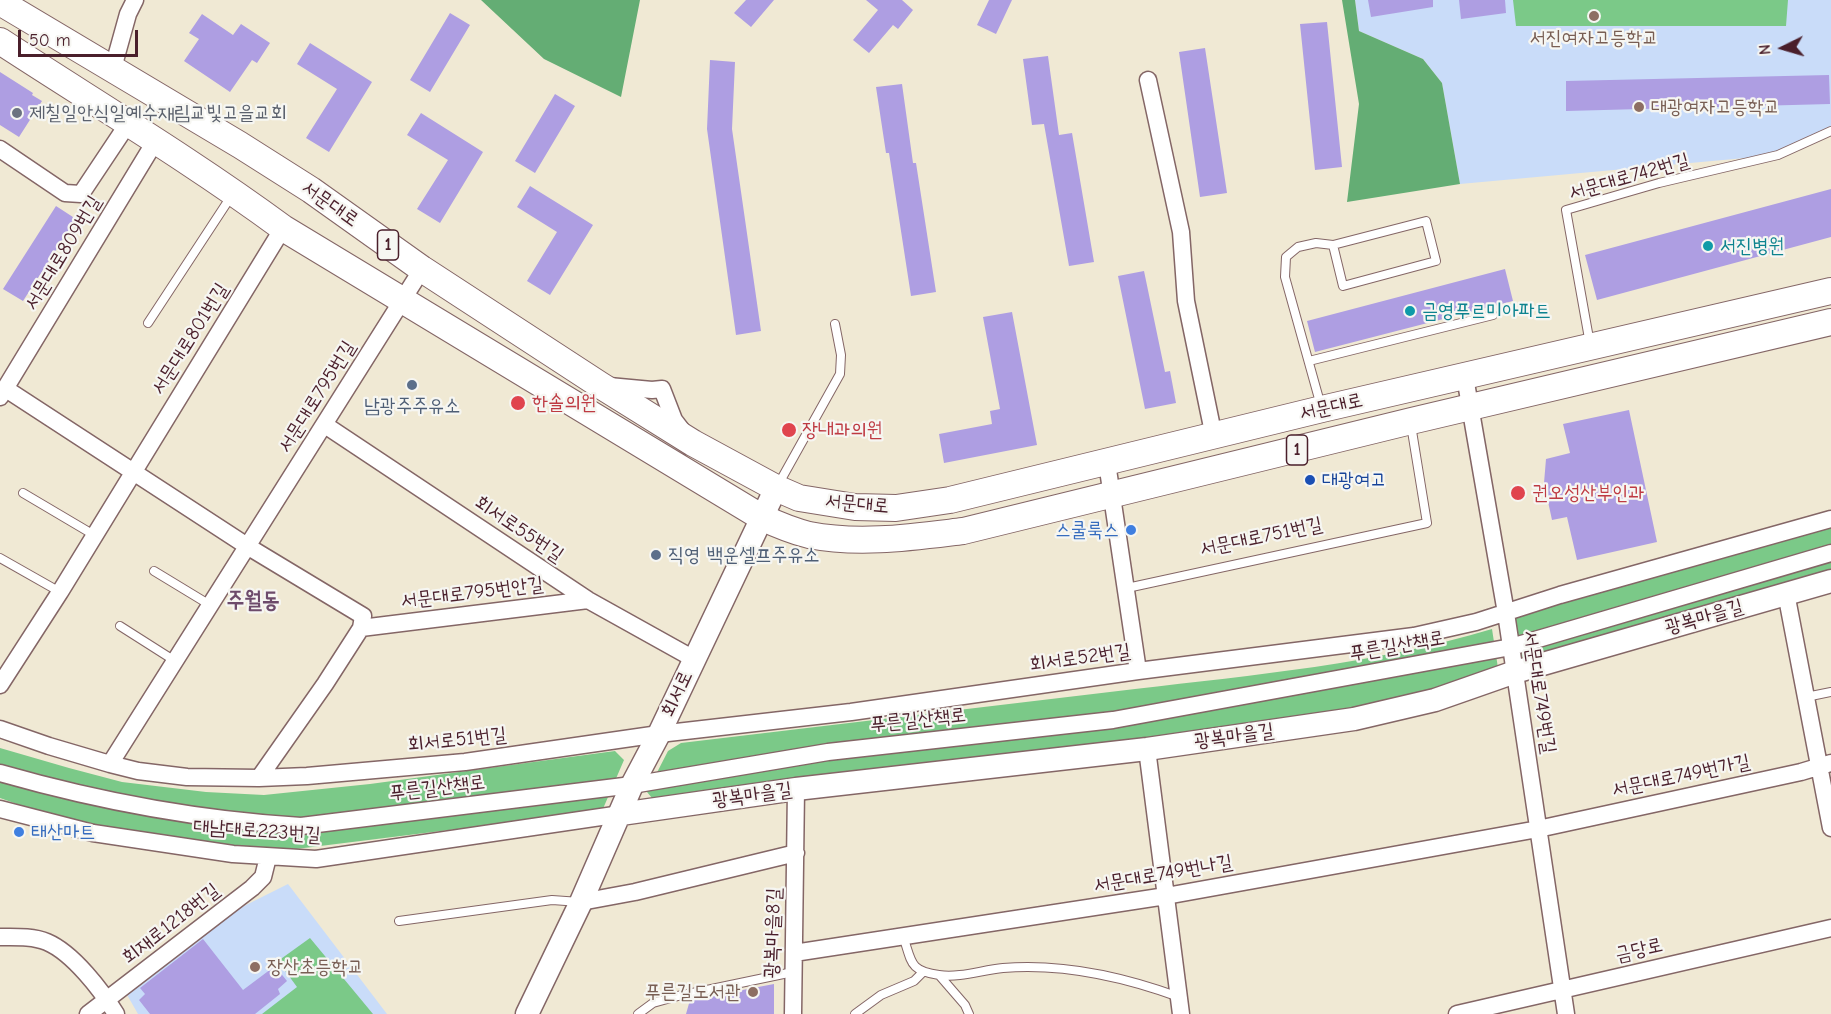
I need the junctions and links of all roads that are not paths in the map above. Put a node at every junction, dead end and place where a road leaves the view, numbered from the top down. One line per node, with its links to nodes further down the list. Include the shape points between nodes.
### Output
1 (135, 0): 4 (street)
2 (0, 2): 4 (main road, 서문대로 / 1)
3 (0, 41): 6 (main road, 서문대로 / 1)
4 (112, 68): 13 (main road, 서문대로 / 1, via 311,190)
5 (1148, 80): 28 (street, via 1181,232 1186,301)
6 (129, 122): 8 (main road, 서문대로 / 1); 9 (street, via 81,194 64,193)
7 (1831, 131): 20 (lane, 서문대로742번길, via 1778,155 1566,210)
8 (156, 140): 10 (main road, 서문대로 / 1); 23 (street, 서문대로809번길)
9 (0, 149)
10 (234, 192): 11 (main road, 서문대로 / 1); 18 (lane)
11 (283, 228): 15 (main road, 서문대로 / 1); 30 (street, 서문대로801번길)
12 (1333, 245): 12 (lane, via 1426,221 1436,261 1343,286); 21 (lane, via 1298,247 1286,257 1285,277)
13 (422, 268): 15 (street, 서문대로795번길); 31 (main road, 서문대로 / 1, via 693,443)
14 (1831, 291): 20 (main road, 서문대로 / 1)
15 (402, 300): 27 (street, 서문대로795번길); 34 (main road, 서문대로 / 1)
16 (1493, 315): 21 (lane)
17 (1831, 322): 24 (main road, 서문대로 / 1)
18 (148, 323)
19 (836, 324): 31 (lane, via 840,374)
20 (1590, 348): 22 (main road, 서문대로 / 1)
21 (1309, 361): 25 (lane)
22 (1465, 377): 24 (street, 서문대로749번길); 25 (main road, 서문대로 / 1)
23 (3, 393): 30 (street, 서문대로809번길)
24 (1470, 407): 26 (main road, 서문대로 / 1); 47 (street, 서문대로749번길)
25 (1322, 409): 28 (main road, 서문대로 / 1)
26 (1411, 421): 33 (main road, 서문대로 / 1); 42 (lane, 서문대로751번길, via 1428,523)
27 (325, 425): 37 (street, 서문대로795번길); 45 (street, 회서로55번길)
28 (1214, 437): 29 (main road, 서문대로 / 1)
29 (1107, 463): 31 (main road, 서문대로 / 1, via 950,500 896,508 855,507 799,498); 33 (street)
30 (133, 472): 36 (street, 서문대로801번길); 37 (street)
31 (776, 488): 34 (street, 회서로)
32 (23, 493): 36 (lane)
33 (1112, 496): 34 (main road, 서문대로 / 1, via 963,531 898,538 830,538); 42 (street)
34 (761, 517): 51 (street, 회서로)
35 (1831, 519): 47 (street, 회서로52번길)
36 (94, 535): 43 (street, 서문대로801번길)
37 (247, 546): 46 (street, 서문대로795번길); 49 (street, via 363,616)
38 (1831, 553): 50 (street, 푸른길산책로)
39 (0, 558): 43 (lane)
40 (154, 572): 46 (lane)
41 (1831, 581): 44 (street, 광복마을길)
42 (1127, 588): 53 (street)
43 (60, 592): 55 (street, 서문대로801번길)
44 (1785, 593): 54 (street, 광복마을길); 57 (street)
45 (588, 600): 49 (street, 서문대로795번안길); 51 (street, 회서로55번길)
46 (210, 606): 52 (street, 서문대로795번길)
47 (1506, 613): 50 (street, 서문대로749번길); 53 (street, 회서로52번길, via 1413,636)
48 (120, 626): 52 (lane)
49 (361, 628): 64 (street)
50 (1511, 647): 54 (street, 서문대로749번길); 65 (street, 푸른길산책로, via 1113,720 828,752)
51 (694, 659): 59 (street, 회서로)
52 (175, 661): 61 (street, 서문대로795번길)
53 (1138, 671): 59 (street, 회서로52번길, via 851,712)
54 (1515, 672): 60 (street, 광복마을길, via 1443,698 1354,719); 70 (street, 서문대로749번길)
55 (0, 685)
56 (1831, 692): 57 (lane)
57 (1806, 697): 62 (street)
58 (0, 729): 61 (street, 회서로51번길)
59 (659, 734): 64 (street, 회서로51번길, via 465,762); 65 (street, 회서로)
60 (1147, 749): 66 (street, 광복마을길); 73 (street)
61 (110, 764): 64 (street, 회서로51번길, via 187,777)
62 (1825, 764): 69 (street); 70 (street, 서문대로749번가길)
63 (0, 774): 65 (street, 푸른길산책로, via 55,789 183,813 255,824 301,826)
64 (259, 778)
65 (632, 785): 68 (street, 회서로)
66 (796, 789): 68 (street, 광복마을길); 71 (street, 광복마을8길)
67 (0, 809): 72 (street, 대남대로223번길, via 93,833)
68 (621, 814): 72 (street, 대남대로223번길, via 316,859); 74 (street, 회서로)
69 (1831, 828)
70 (1538, 829): 73 (street, 서문대로749번나길); 83 (street, 서문대로749번길)
71 (796, 853): 74 (street, 광복마을8길); 79 (street, 광복마을8길)
72 (268, 857): 84 (street, 회재로1218번길, via 263,877 252,888)
73 (1166, 896): 77 (street, 서문대로749번나길); 85 (street)
74 (581, 902): 75 (lane, via 552,900); 88 (street, 회서로)
75 (399, 921)
76 (1831, 928): 83 (street, 금당로)
77 (903, 936): 79 (street, 서문대로749번나길); 81 (lane, via 913,965)
78 (0, 937): 84 (street, via 50,943 86,973)
79 (794, 953): 80 (street, 광복마을8길)
80 (793, 972): 89 (lane, via 678,996 653,1003); 90 (street, 광복마을8길)
81 (922, 973): 82 (lane); 91 (lane, via 914,981 880,995)
82 (939, 975): 85 (lane, via 1004,968 1110,975); 92 (lane)
83 (1562, 989): 93 (street, 금당로); 94 (street, 서문대로749번길)
84 (107, 999): 86 (street, 회재로1218번길); 87 (street)
85 (1180, 1006)
86 (88, 1014)
87 (116, 1014)
88 (526, 1014)
89 (638, 1014)
90 (792, 1014)
91 (855, 1014)
92 (969, 1014)
93 (1457, 1014)
94 (1566, 1014)

